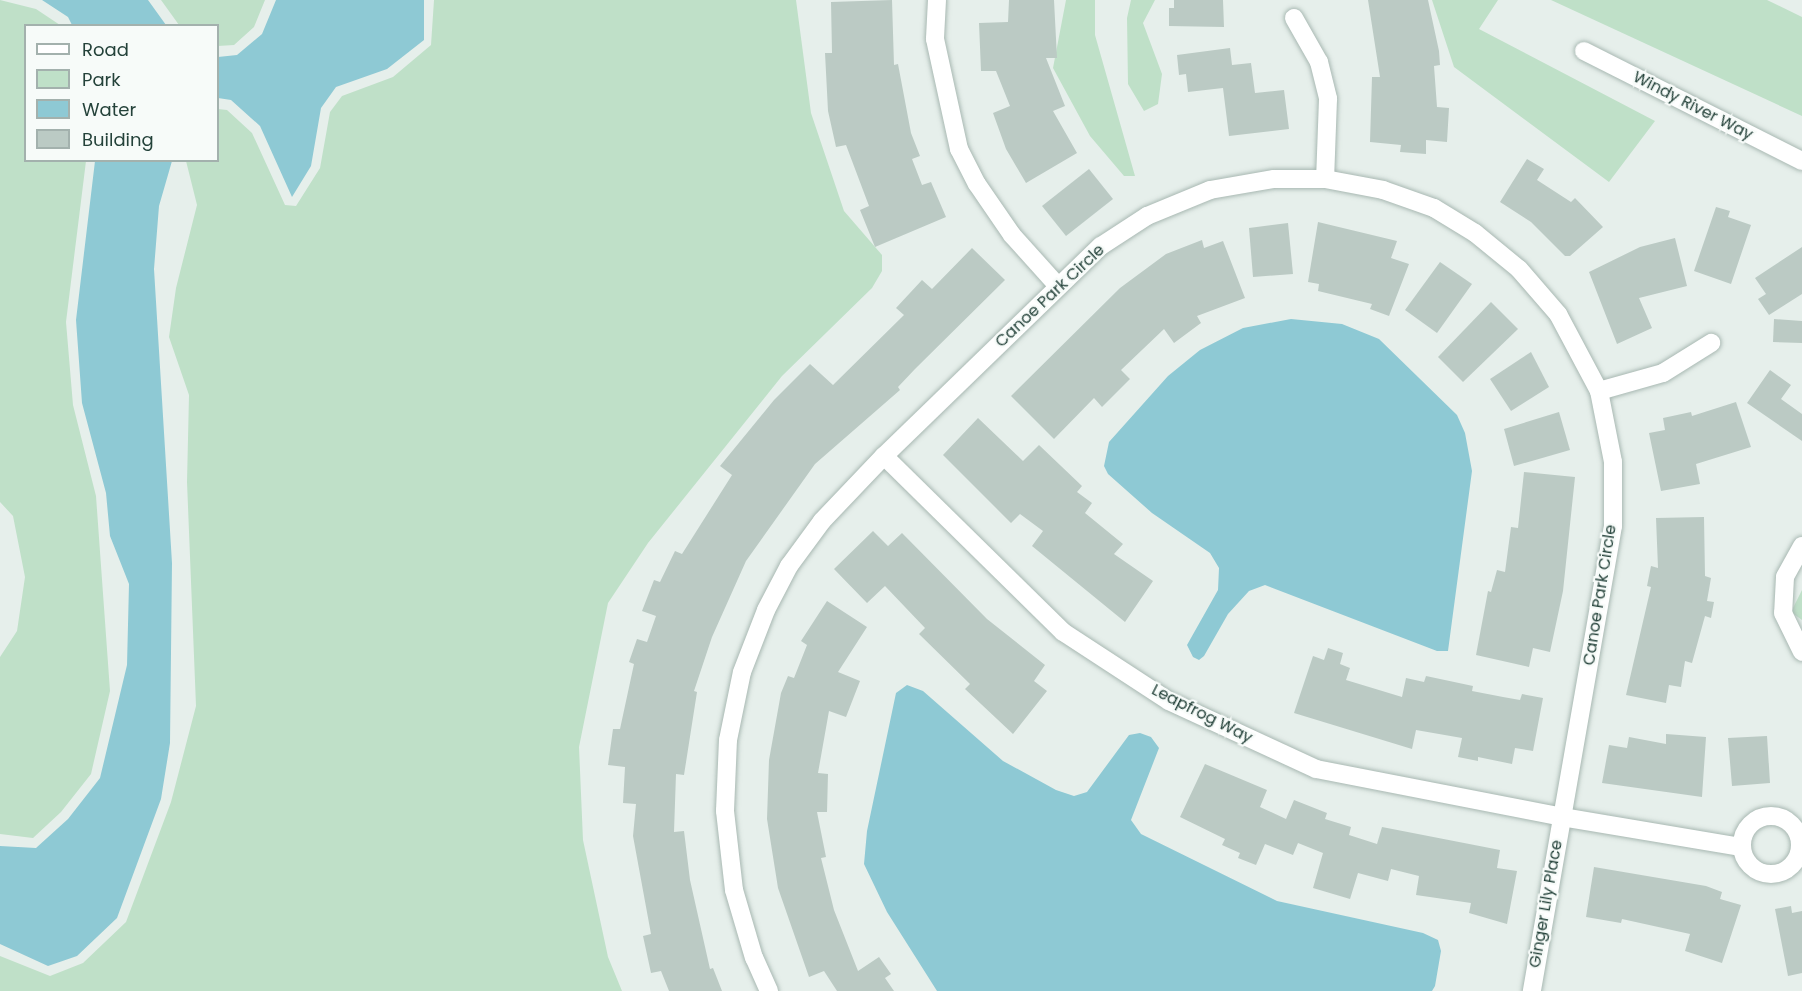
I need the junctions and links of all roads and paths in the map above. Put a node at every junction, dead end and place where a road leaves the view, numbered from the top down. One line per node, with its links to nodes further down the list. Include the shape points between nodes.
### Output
1 (937, 0): 6 (street, via 935,39 959,149 977,184 1012,235)
2 (1294, 18): 5 (street, via 1319,62 1328,99)
3 (1584, 51): 4 (street, Windy River Way)
4 (1802, 161)
5 (1325, 178): 6 (street, Canoe Park Circle, via 1274,179 1210,190 1147,216 1101,246); 8 (street, Canoe Park Circle, via 1383,190 1434,208 1475,233 1519,269 1558,314)
6 (1058, 286): 9 (street, Canoe Park Circle)
7 (1711, 343): 8 (street, via 1664,373)
8 (1599, 391): 12 (street, Canoe Park Circle, via 1613,462 1613,526)
9 (884, 456): 12 (street, Leapfrog Way, via 1063,632 1169,701 1316,769); 14 (street, Canoe Park Circle, via 822,521 789,566 766,610 737,694 728,740 728,833 734,890 754,958)
10 (1802, 546): 11 (street, via 1785,577 1784,613)
11 (1802, 652)
12 (1562, 817): 13 (street, Leapfrog Way); 15 (street, Ginger Lily Place)
13 (1743, 847)
14 (769, 991)
15 (1532, 991)

